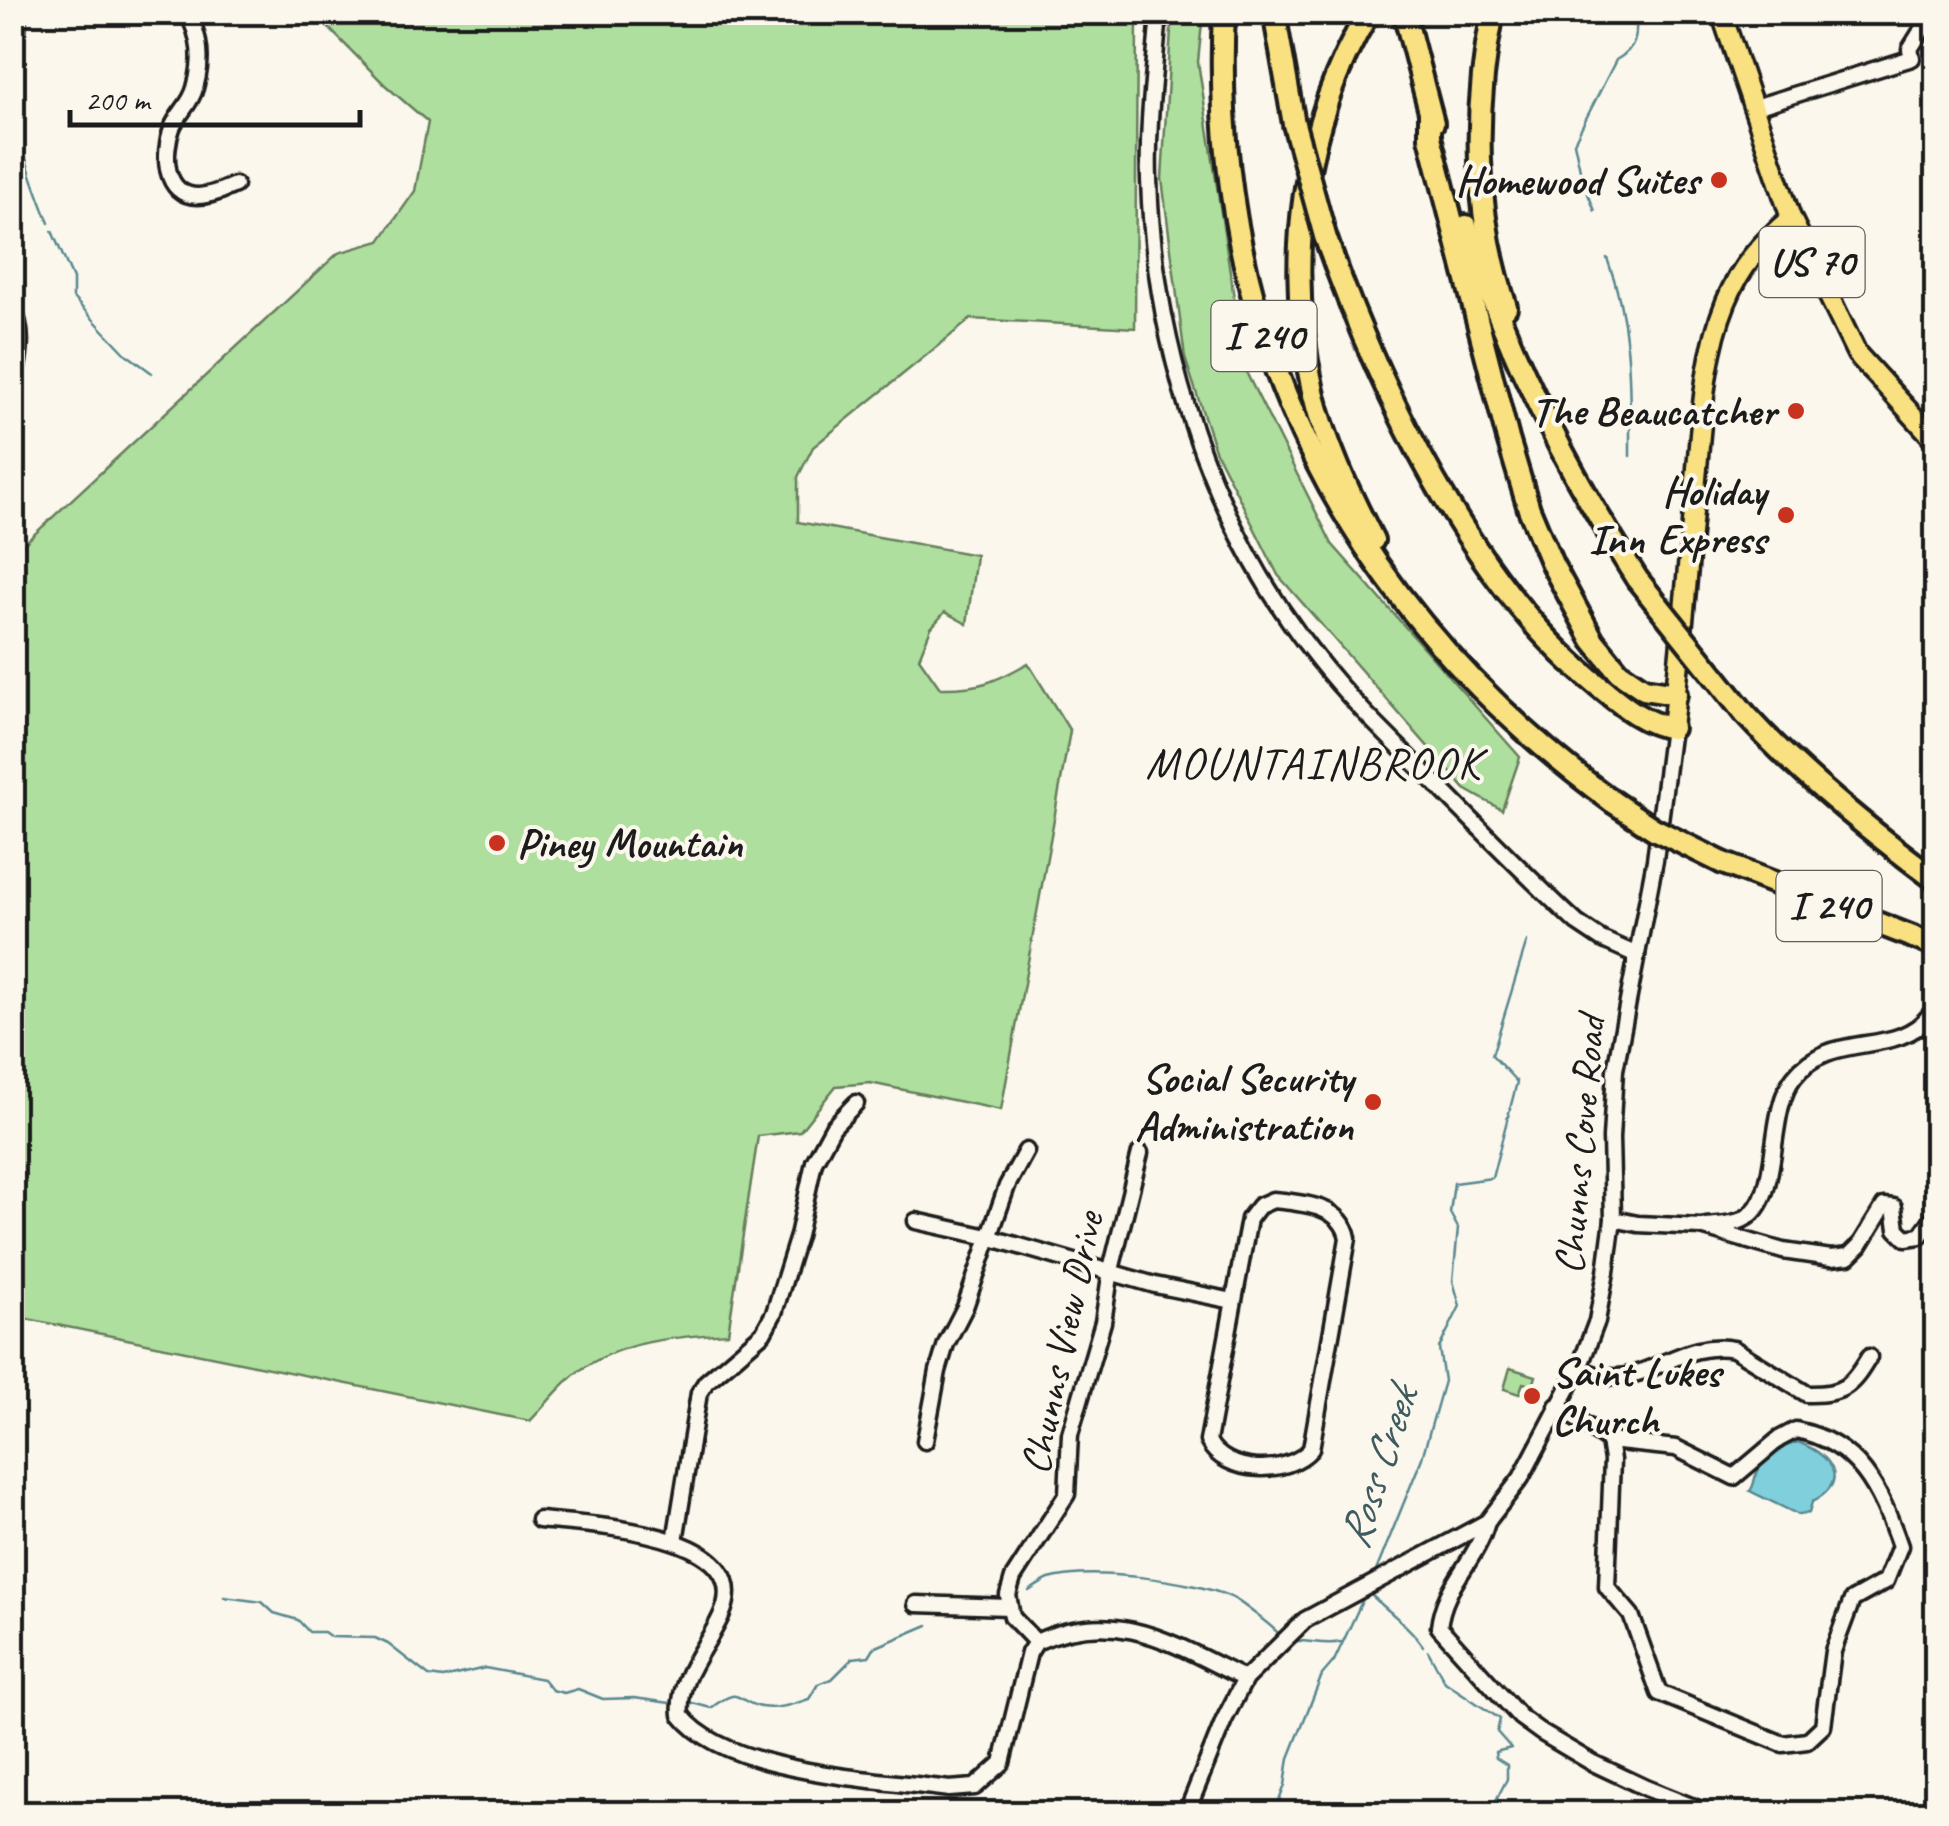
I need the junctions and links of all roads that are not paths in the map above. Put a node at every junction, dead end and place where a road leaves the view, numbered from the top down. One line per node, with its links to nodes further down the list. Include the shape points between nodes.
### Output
1 (187, 12): 12 (street, via 198,35 199,63 194,92 170,134 170,178 188,195)
2 (1158, 12): 23 (street, via 1149,180 1160,293 1180,384 1226,508 1277,602 1350,698 1577,923)
3 (1224, 12): 18 (highway, I 240, via 1228,174 1257,315 1324,479 1380,570)
4 (1274, 12): 20 (highway, bridge, via 1294,124 1326,236 1399,413 1459,520 1535,625 1588,678 1645,720)
5 (1369, 12): 18 (highway, via 1312,153 1300,234 1300,303 1314,394 1338,466)
6 (1404, 12): 11 (highway, I 240)
7 (1493, 12): 15 (highway, via 1481,88 1481,175 1490,245)
8 (1721, 12): 10 (main road, US 70)
9 (1933, 12): 10 (street, via 1910,49 1912,58)
10 (1752, 108): 13 (main road, US 70)
11 (1430, 112): 15 (highway, I 240, via 1491,302); 19 (highway, via 1430,137 1529,510 1565,590 1608,660 1636,686)
12 (235, 185)
13 (1791, 218): 17 (main road, US 70, via 1857,354); 19 (main road, Chunns Cove Road, via 1746,262 1718,327 1702,418)
14 (12, 306): 16 (street, via 20,344)
15 (1522, 367): 21 (highway, I 240, bridge, via 1569,468 1637,578 1745,714 1796,766)
16 (12, 384)
17 (1936, 442)
18 (1422, 622): 22 (highway, I 240, bridge, via 1452,661 1534,740 1654,829)
19 (1676, 694): 20 (main road, Chunns Cove Road)
20 (1672, 728): 23 (street, Chunns Cove Road)
21 (1936, 880)
22 (1936, 946)
23 (1637, 954): 29 (street, Chunns Cove Road, via 1615,1070)
24 (1930, 1015): 31 (street, via 1902,1037 1839,1047 1804,1066 1783,1094 1761,1202 1744,1220)
25 (856, 1103): 42 (street, via 814,1162 774,1313 763,1333 699,1393)
26 (1026, 1151): 32 (street)
27 (1140, 1153): 33 (street, Chunns View Drive)
28 (1936, 1214): 31 (street, via 1920,1236 1906,1238 1897,1230 1894,1208 1884,1206 1860,1245 1848,1256 1831,1258 1783,1252)
29 (1613, 1219): 31 (street); 36 (street, Chunns Cove Road, via 1597,1321)
30 (916, 1221): 32 (street)
31 (1701, 1227)
32 (988, 1237): 33 (street); 39 (street, via 938,1370)
33 (1111, 1270): 34 (street); 44 (street, Chunns View Drive, via 1070,1434 1068,1494 1013,1578)
34 (1233, 1302): 34 (street, via 1208,1441 1230,1462 1283,1468 1310,1449 1347,1253 1345,1224 1313,1206 1273,1200 1259,1206 1249,1219)
35 (1870, 1357): 36 (street, via 1850,1385 1820,1394 1807,1394 1721,1346 1623,1378)
36 (1579, 1368): 37 (street, Chunns Cove Road)
37 (1557, 1406): 38 (street); 41 (street, Chunns Cove Road, via 1522,1478)
38 (1609, 1440): 38 (street, via 1676,1448 1734,1477 1796,1430 1824,1436 1864,1468 1900,1546 1886,1581 1852,1600 1833,1651 1823,1726 1807,1742 1783,1744 1659,1694 1632,1615 1607,1587)
39 (925, 1442)
40 (538, 1520): 42 (street)
41 (1487, 1522): 46 (street, Chunns Cove Road, via 1306,1620); 48 (street, via 1481,1544 1447,1591 1439,1627 1542,1733)
42 (674, 1541): 45 (street, via 714,1565 726,1588 722,1615 684,1685 681,1715 719,1744 759,1761 948,1789 975,1787 1002,1762)
43 (916, 1604): 44 (street)
44 (1009, 1607): 45 (street)
45 (1036, 1642): 46 (street, via 1093,1626 1126,1628 1155,1635)
46 (1245, 1680): 47 (street, Chunns Cove Road)
47 (1186, 1814)
48 (1711, 1814)

